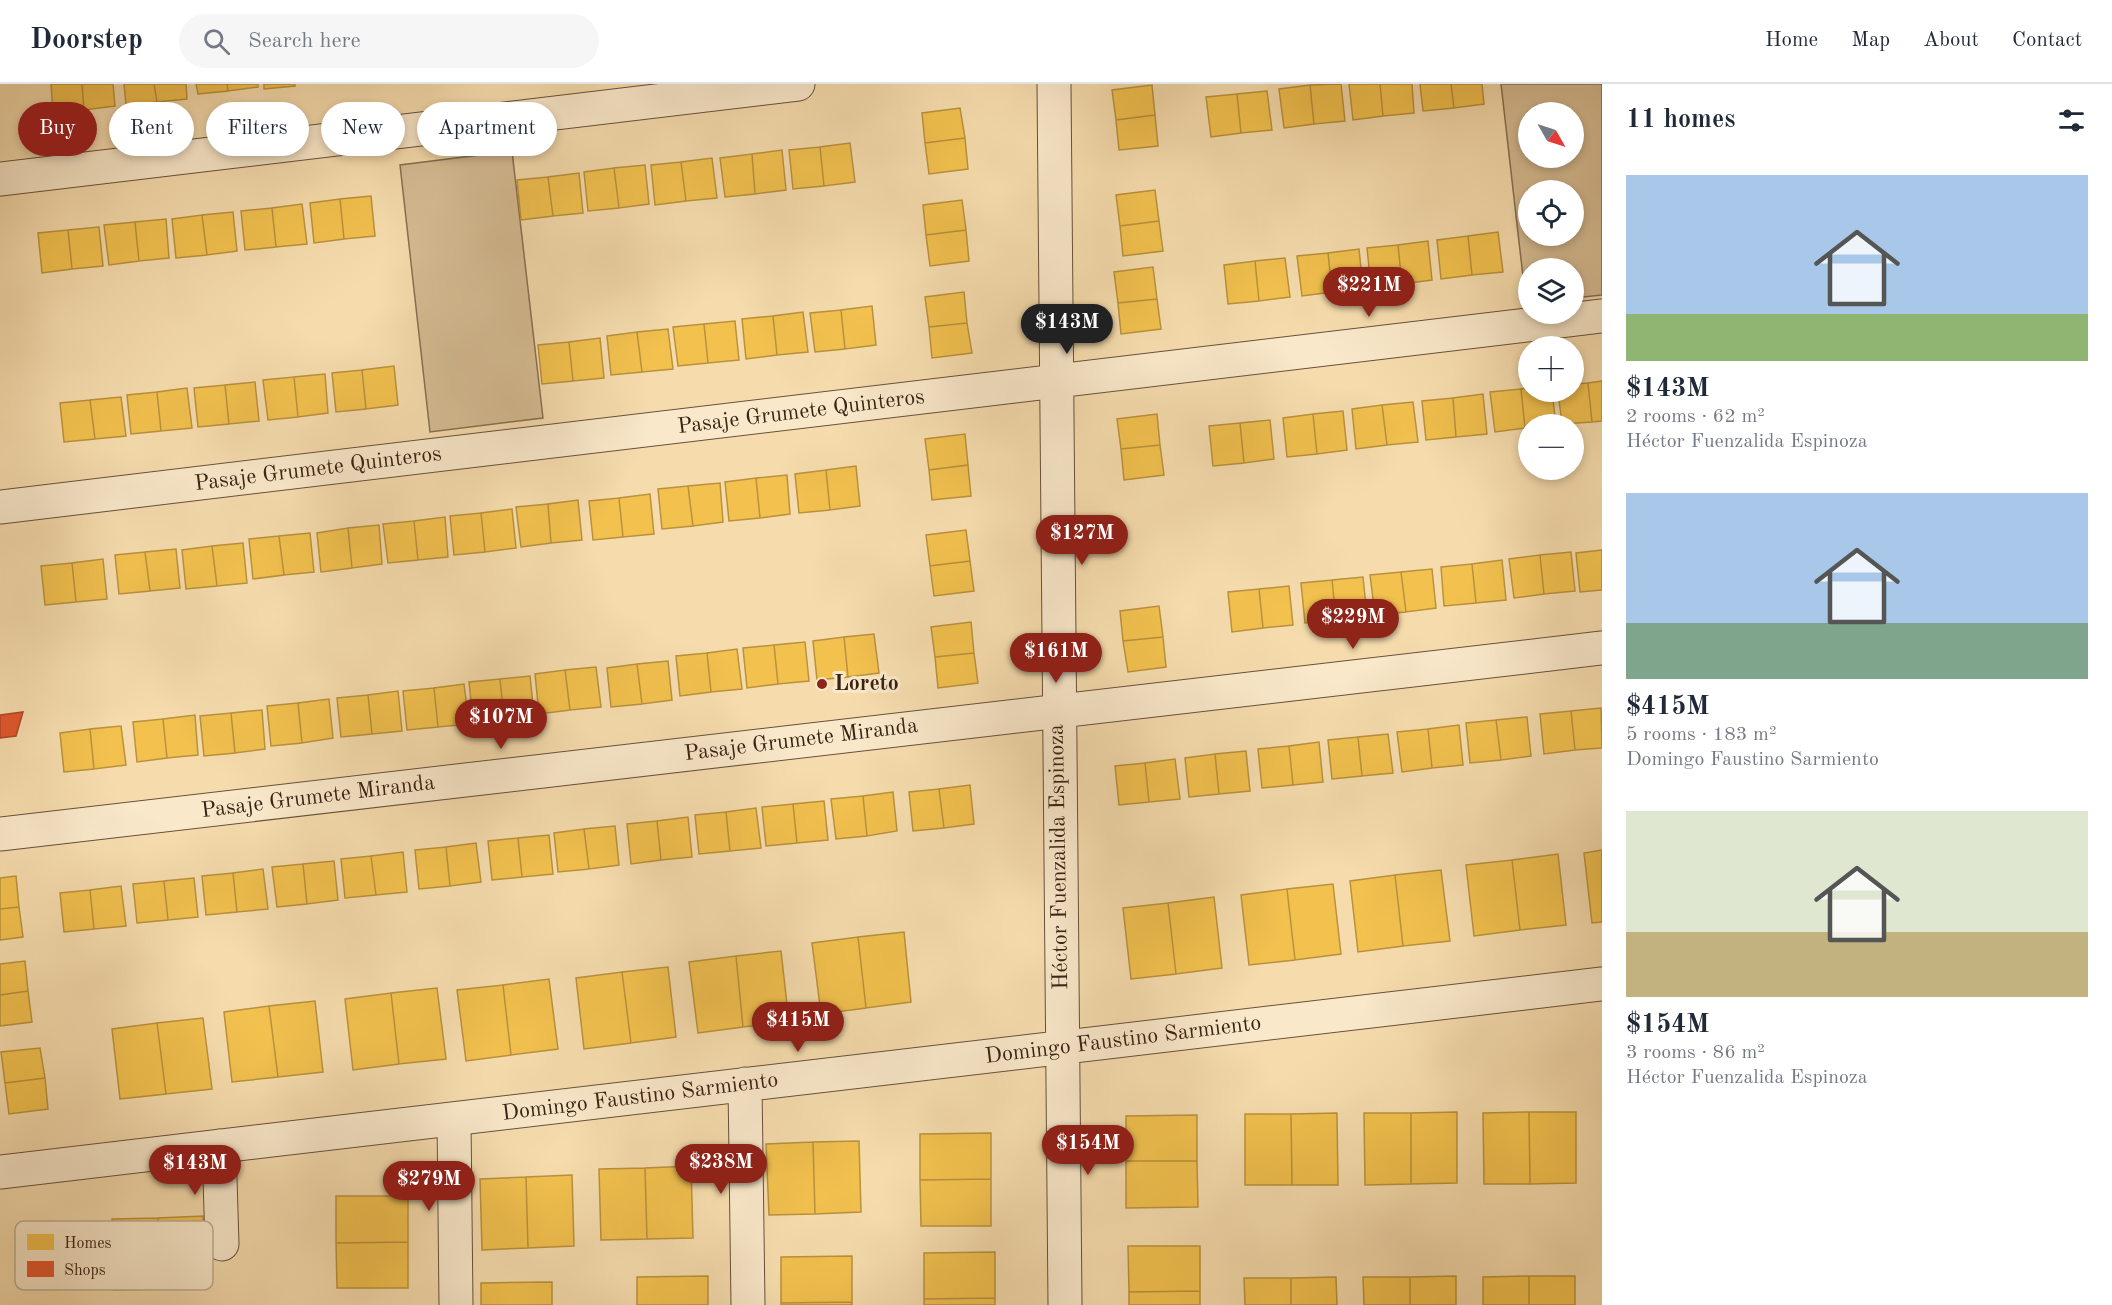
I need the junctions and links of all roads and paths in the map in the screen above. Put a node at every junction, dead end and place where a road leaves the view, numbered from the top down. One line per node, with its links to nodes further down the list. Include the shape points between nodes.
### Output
1 (798, 84): 3 (street)
2 (1054, 84): 5 (street, Héctor Fuenzalida Espinoza)
3 (0, 179)
4 (1602, 316): 5 (street, Pasaje Grumete Quinteros)
5 (1055, 382): 6 (street, Pasaje Grumete Quinteros); 8 (street, Héctor Fuenzalida Espinoza)
6 (0, 507)
7 (1602, 648): 8 (street, Pasaje Grumete Miranda)
8 (1057, 710): 9 (street, Pasaje Grumete Miranda); 11 (street, Héctor Fuenzalida Espinoza)
9 (0, 834)
10 (1602, 984): 11 (street, Domingo Faustino Sarmiento)
11 (1061, 1047): 12 (street, Domingo Faustino Sarmiento); 19 (street, Héctor Fuenzalida Espinoza)
12 (745, 1084): 13 (street, Domingo Faustino Sarmiento); 18 (street)
13 (454, 1119): 14 (street, Domingo Faustino Sarmiento); 17 (street)
14 (219, 1146): 15 (street, Domingo Faustino Sarmiento); 16 (street)
15 (0, 1172)
16 (222, 1244)
17 (456, 1305)
18 (748, 1305)
19 (1065, 1305)

